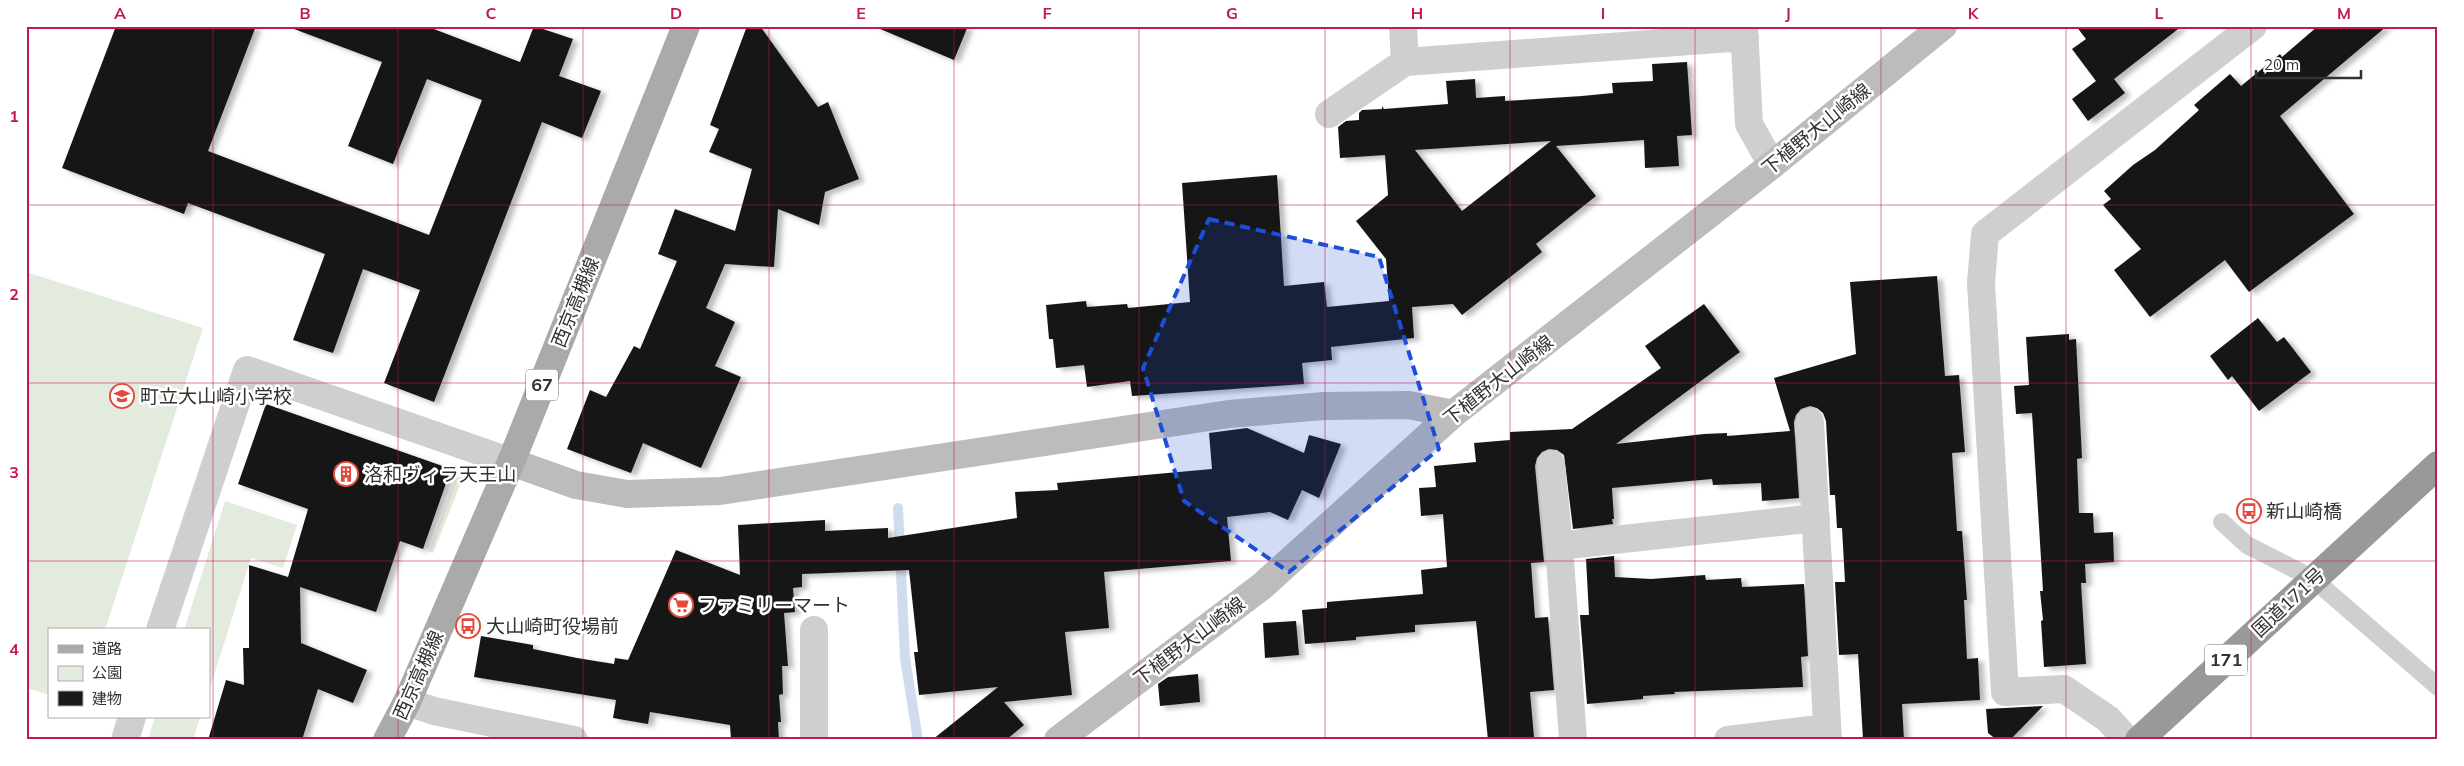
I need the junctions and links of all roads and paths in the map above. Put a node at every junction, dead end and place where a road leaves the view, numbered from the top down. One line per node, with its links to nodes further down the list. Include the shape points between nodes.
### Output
1 (686, 26): 11 (main road, 西京高槻線 / 67)
2 (1403, 26): 6 (street)
3 (1943, 26): 8 (main road, 下植野大山崎線)
4 (2253, 26): 31 (street, via 1985,234 1981,282 2006,692 2064,689 2108,719)
5 (1745, 32): 6 (street); 8 (street, via 1748,124)
6 (1405, 62): 7 (street)
7 (1329, 114)
8 (1772, 165): 9 (main road, 下植野大山崎線)
9 (1453, 414): 11 (main road, via 1409,405 1324,406 1229,414 720,491 628,494 576,485); 28 (main road, 下植野大山崎線, via 1261,587)
10 (1810, 422): 14 (street)
11 (511, 462): 18 (street, via 247,370); 21 (main road, 西京高槻線 / 67)
12 (1551, 464): 16 (street)
13 (2438, 465): 17 (highway, 国道171号 / 171)
14 (1816, 518): 16 (street); 23 (street)
15 (2222, 522): 17 (lane, via 2247,545)
16 (1559, 546): 29 (street)
17 (2312, 578): 20 (lane); 32 (highway, 国道171号 / 171)
18 (161, 628)
19 (814, 630): 27 (street)
20 (2438, 687)
21 (407, 702): 25 (main road, 西京高槻線 / 67); 26 (street, via 434,711)
22 (132, 718): 24 (street)
23 (1827, 734): 30 (street)
24 (124, 740)
25 (387, 740)
26 (574, 740)
27 (814, 740)
28 (1058, 740)
29 (1573, 740)
30 (1728, 740)
31 (2127, 740)
32 (2139, 740)

